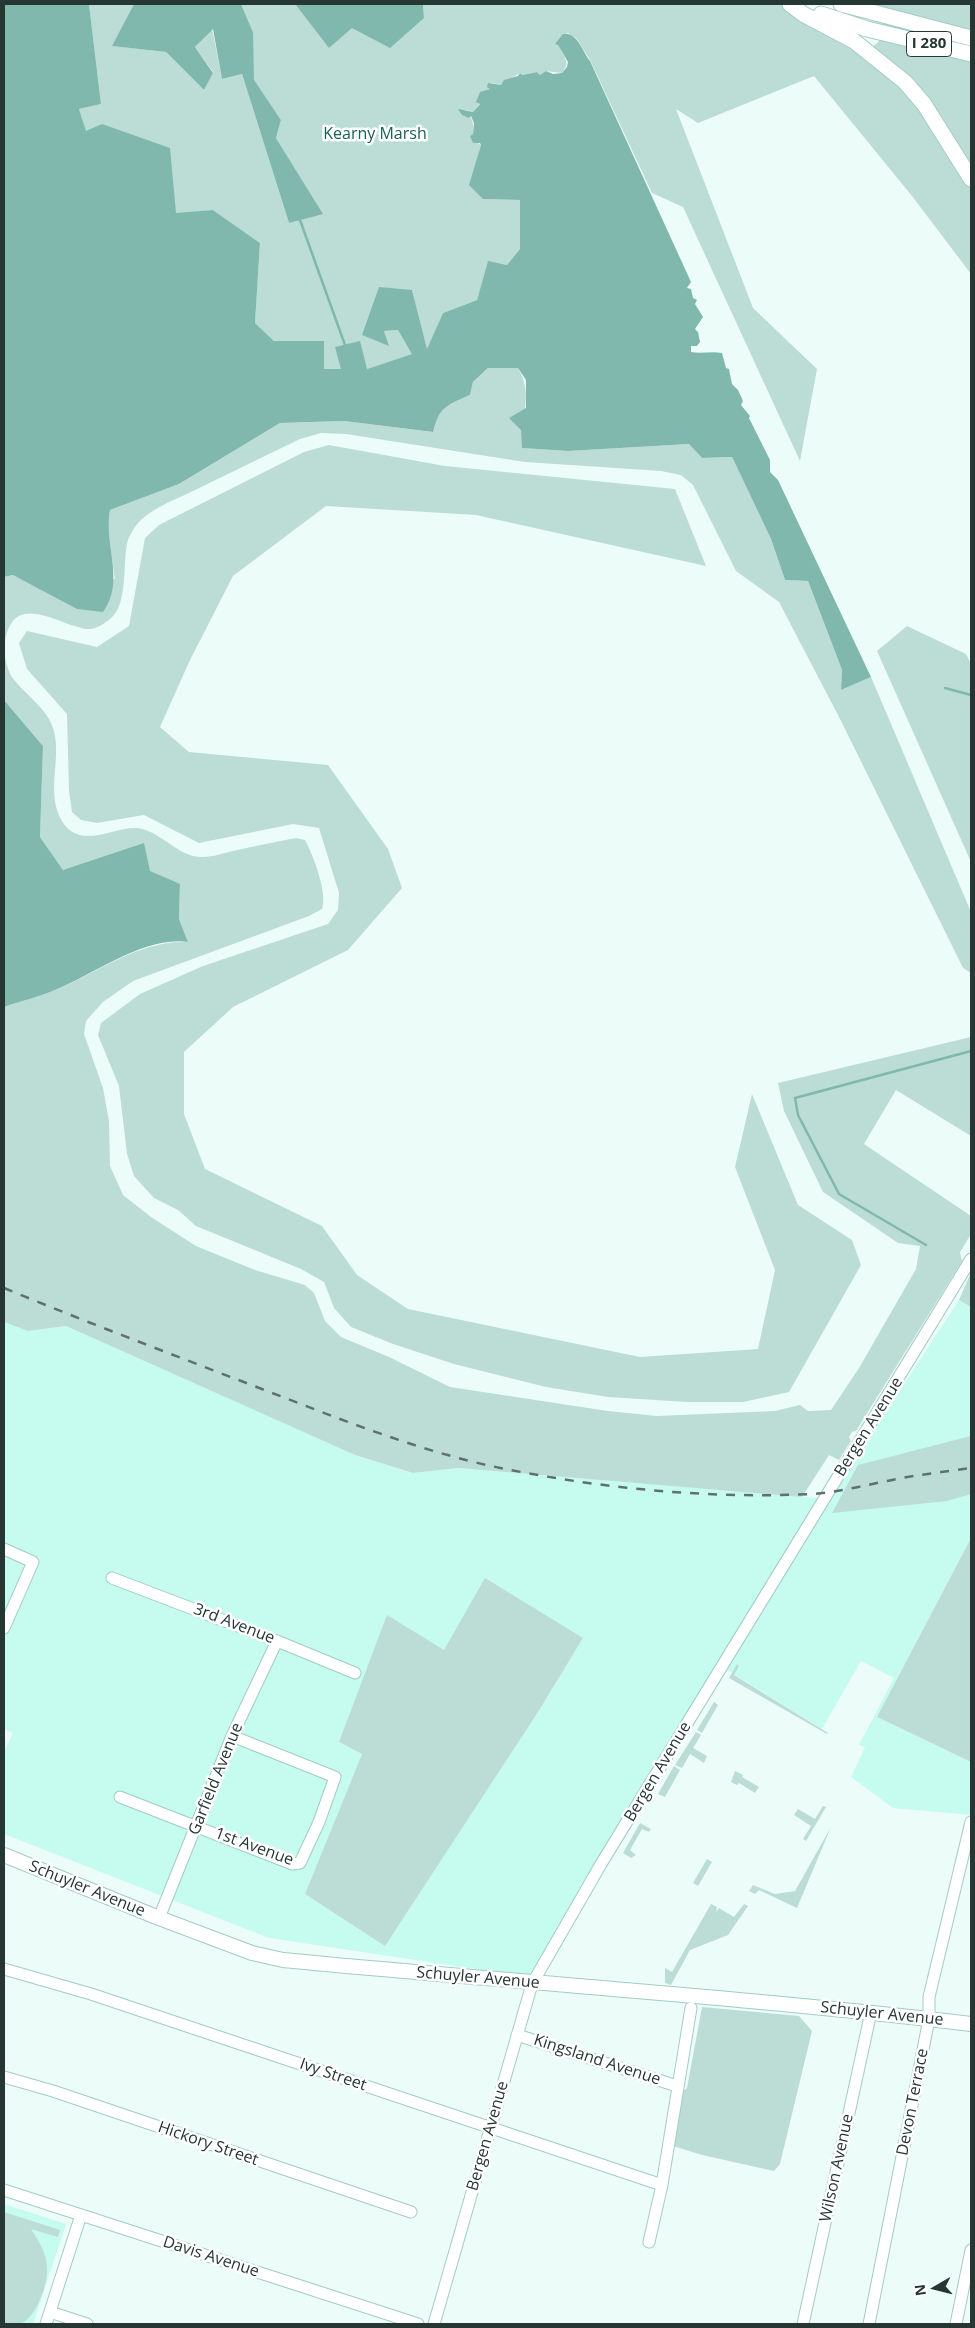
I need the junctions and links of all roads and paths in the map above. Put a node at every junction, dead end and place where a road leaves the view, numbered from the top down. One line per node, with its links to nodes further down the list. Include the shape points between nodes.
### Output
1 (790, 4): 6 (highway, via 854,41 905,82 924,104)
2 (797, 4): 5 (highway, I 280, via 860,27)
3 (842, 4): 4 (highway, I 280)
4 (971, 38)
5 (971, 54)
6 (971, 179)
7 (971, 1259): 20 (street, Bergen Avenue, via 601,1864)
8 (4, 1549): 10 (street, via 33,1562)
9 (112, 1578): 11 (street, 3rd Avenue)
10 (4, 1628)
11 (277, 1641): 12 (street, 3rd Avenue); 13 (street, Garfield Avenue)
12 (355, 1673)
13 (232, 1736): 16 (street, Garfield Avenue); 16 (street, 1st Avenue, via 335,1777 319,1822 300,1863 292,1864)
14 (120, 1797): 16 (street, 1st Avenue)
15 (971, 1822): 23 (street, Devon Terrace, via 929,1997)
16 (197, 1826): 18 (street, Garfield Avenue)
17 (4, 1855): 18 (main road, Schuyler Avenue)
18 (159, 1918): 20 (main road, Schuyler Avenue, via 283,1960)
19 (4, 1969): 28 (street, Ivy Street, via 91,1994)
20 (532, 1984): 22 (main road, Schuyler Avenue, via 693,1994); 25 (street, Bergen Avenue)
21 (691, 2008): 27 (street)
22 (871, 2012): 23 (main road, Schuyler Avenue); 40 (street, Wilson Avenue)
23 (929, 2019): 24 (main road, Schuyler Avenue); 41 (street, Devon Terrace)
24 (971, 2024)
25 (517, 2034): 27 (street, Kingsland Avenue); 28 (street, Bergen Avenue)
26 (4, 2077): 31 (street, Hickory Street)
27 (678, 2086): 29 (street)
28 (490, 2128): 29 (street, Ivy Street); 39 (street, Bergen Avenue)
29 (662, 2185): 33 (street)
30 (4, 2190): 32 (street, Davis Avenue)
31 (411, 2212)
32 (81, 2215): 35 (street); 38 (street, Davis Avenue)
33 (649, 2242)
34 (971, 2250): 42 (street)
35 (50, 2312): 36 (street); 37 (street)
36 (46, 2324)
37 (87, 2324)
38 (418, 2324)
39 (434, 2324)
40 (803, 2324)
41 (869, 2324)
42 (956, 2324)

